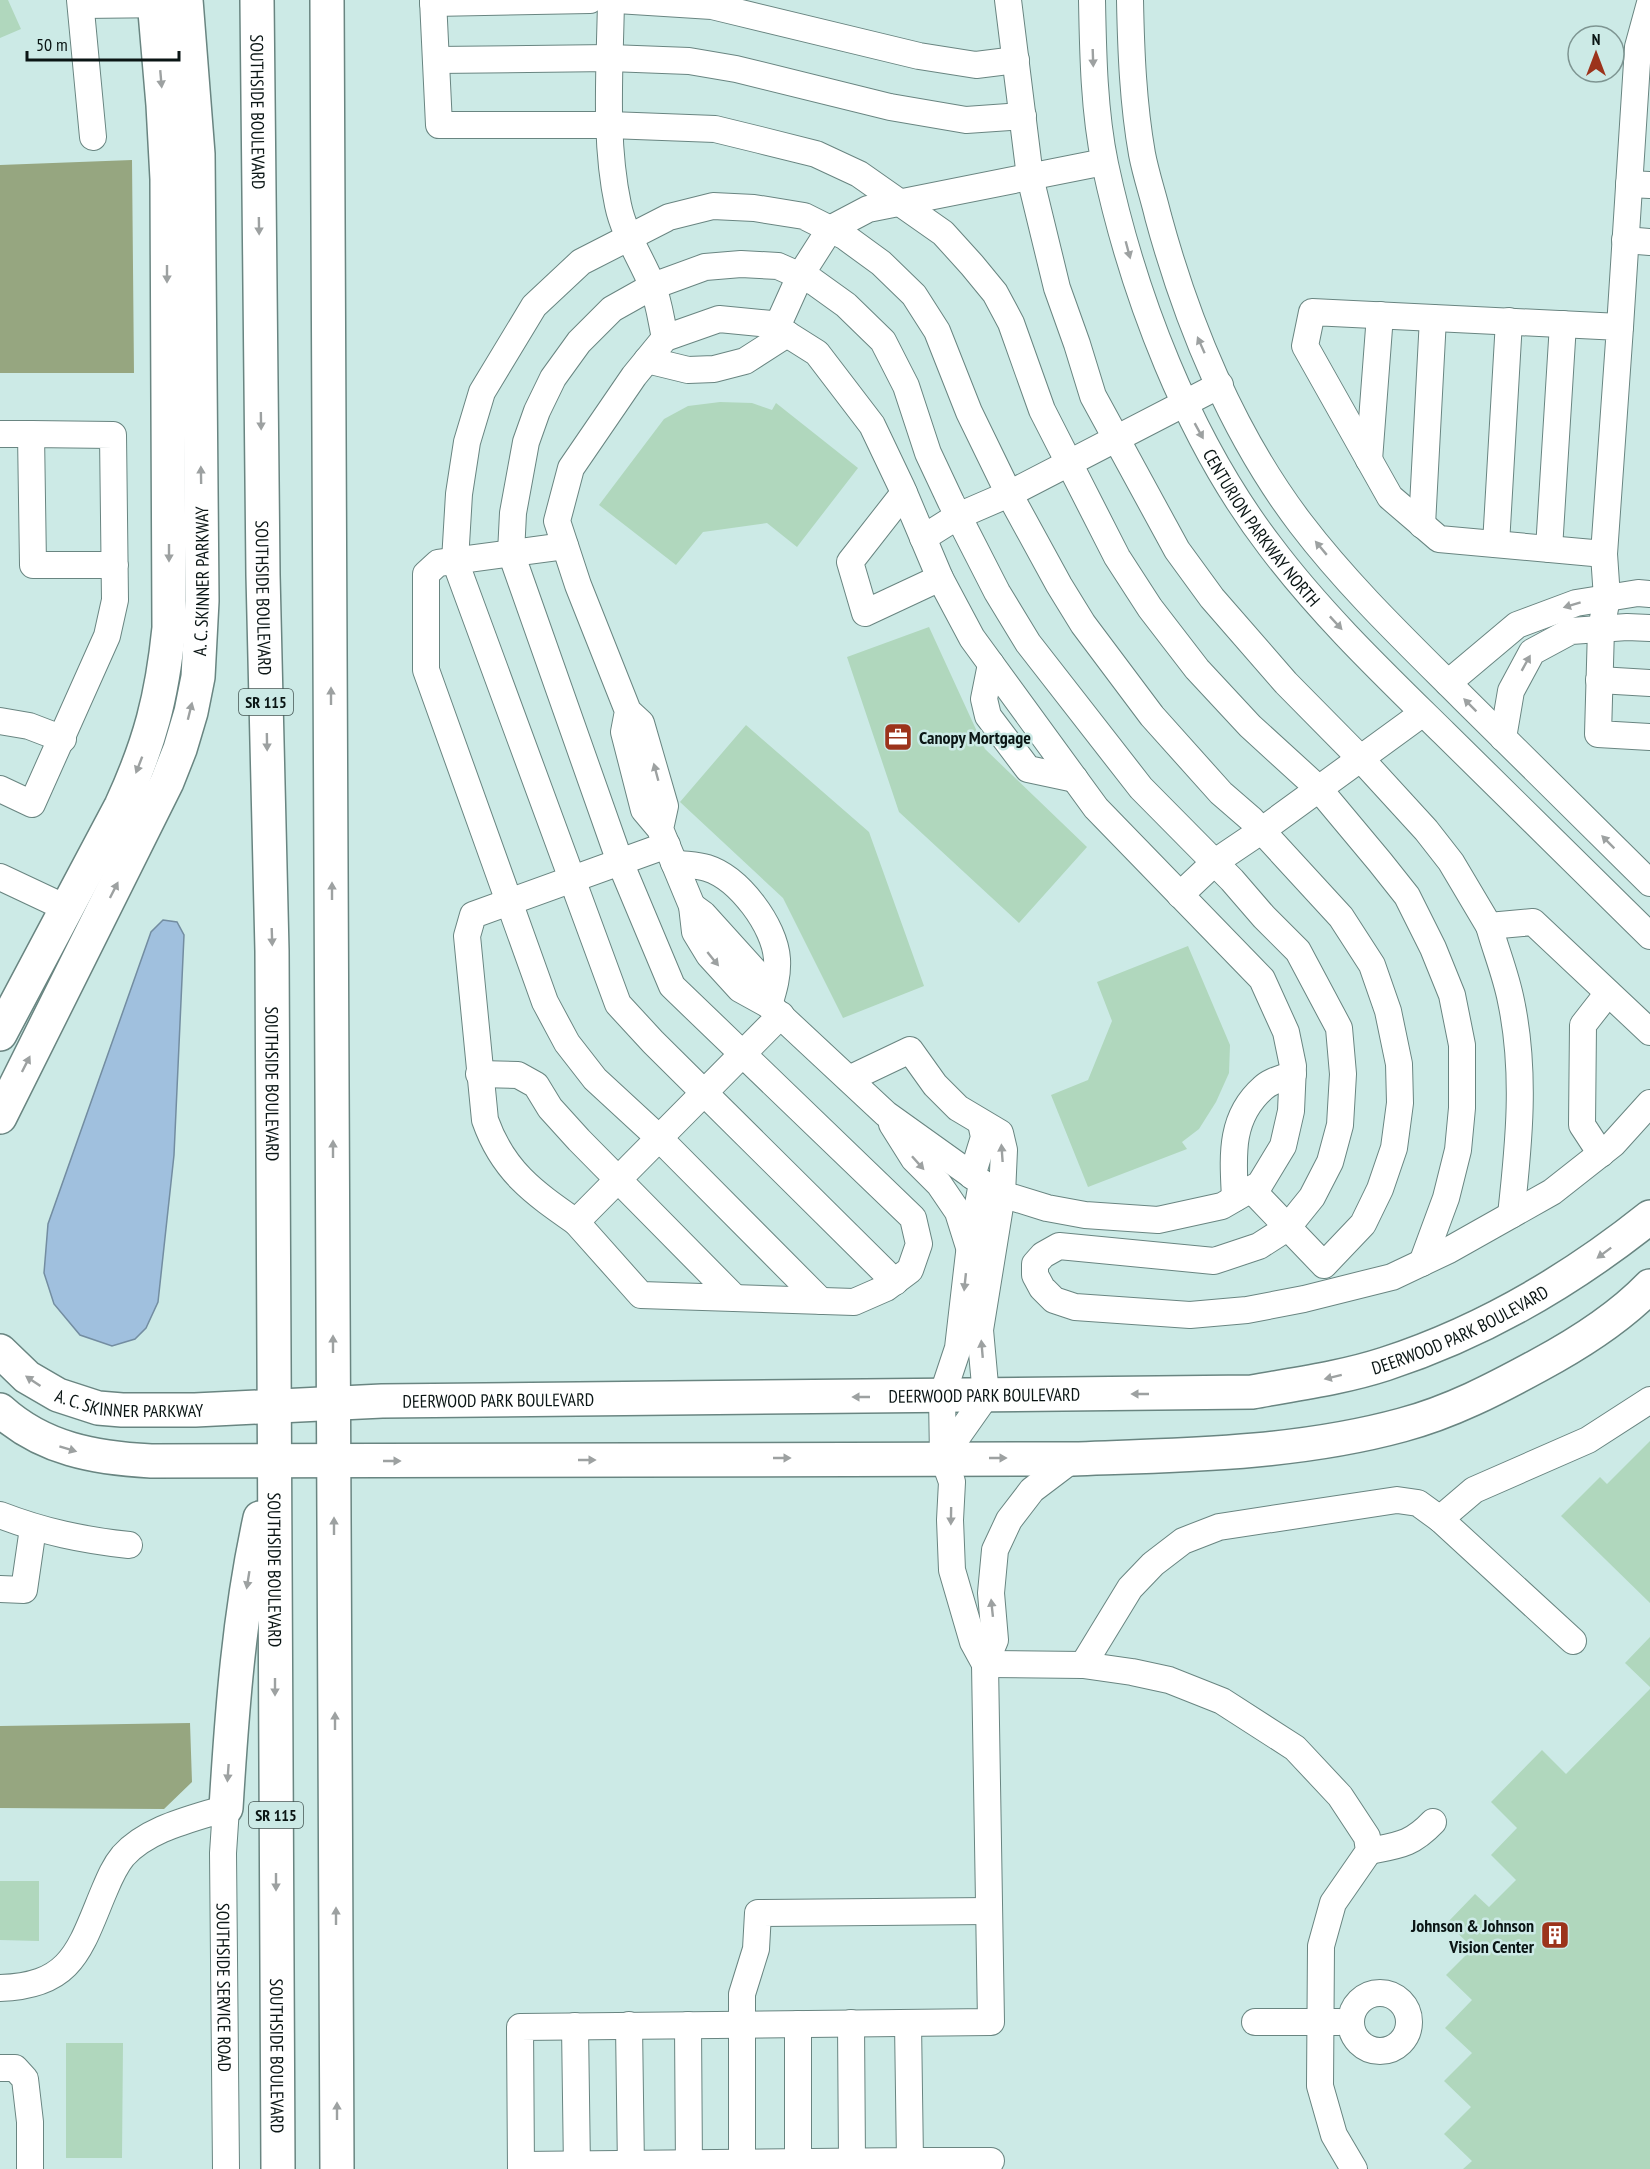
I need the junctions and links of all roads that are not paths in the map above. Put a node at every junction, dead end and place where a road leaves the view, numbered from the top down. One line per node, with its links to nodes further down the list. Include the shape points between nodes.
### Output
1 (257, 0): 119 (main road, SOUTHSIDE BOULEVARD / SR 115, one-way to 119, via 263,575 272,951)
2 (327, 0): 118 (main road, one-way to 2)
3 (590, 0): 12 (street)
4 (611, 0): 14 (street)
5 (617, 0): 17 (street, via 712,6 919,56 976,65)
6 (1008, 0): 17 (street)
7 (1092, 0): 22 (street, CENTURION PARKWAY NORTH, one-way to 22, via 1093,66)
8 (1130, 0): 39 (street, CENTURION PARKWAY NORTH, one-way to 8, via 1173,269 1142,155 1131,63)
9 (80, 2): 10 (street); 21 (street)
10 (154, 2): 11 (street); 83 (main road, A. C. SKINNER PARKWAY, one-way to 83, via 167,179 167,647 160,701 140,764)
11 (186, 2): 97 (main road, A. C. SKINNER PARKWAY, one-way to 11, via 163,791 180,749 198,677 202,601 198,154)
12 (433, 2): 16 (street)
13 (1650, 3): 15 (street, via 1638,47)
14 (610, 58): 16 (street); 18 (street, via 689,61 736,69 890,107 966,120); 20 (street)
15 (1644, 58): 19 (street)
16 (436, 60): 20 (street, via 439,125)
17 (1016, 60): 18 (street)
18 (1023, 116): 23 (street)
19 (1642, 119): 24 (street)
20 (610, 125): 25 (street, via 715,129 816,154 859,174); 27 (street, via 614,180)
21 (93, 137)
22 (1104, 162): 23 (street); 40 (street, CENTURION PARKWAY NORTH, one-way to 40, via 1136,281)
23 (1030, 177): 25 (street); 43 (street, via 1057,288 1093,396)
24 (1639, 185): 28 (street)
25 (896, 202): 26 (street, via 868,209); 45 (street, via 942,233 994,293 1011,323 1042,410)
26 (830, 229): 27 (street, via 804,216 713,206 669,217); 29 (street); 47 (street, via 881,262 914,295 937,331 969,412)
27 (628, 237): 30 (street); 56 (street, via 581,262 534,306 482,392 467,442)
28 (1638, 241): 35 (street)
29 (800, 276): 30 (street, via 778,266 741,264 705,267); 36 (street); 48 (street, via 846,305 883,341 906,386 928,453)
30 (653, 286): 37 (street); 54 (street, via 612,309 579,342 553,378 526,442 513,513)
31 (1380, 315): 32 (street); 44 (street); 44 (street, via 1312,312 1305,346)
32 (1433, 318): 33 (street); 49 (street)
33 (1509, 321): 34 (street); 51 (street)
34 (1563, 324): 35 (street); 53 (street)
35 (1620, 327): 55 (street)
36 (782, 330): 37 (street, via 771,324 719,320); 38 (street, via 746,361 714,369 688,370); 46 (street, via 817,353 872,424)
37 (665, 338): 38 (street)
38 (647, 360): 52 (street, via 571,468 558,521)
39 (1220, 385): 40 (street); 64 (street, CENTURION PARKWAY NORTH, one-way to 39, via 1341,572 1300,522 1262,465)
40 (1185, 402): 43 (street); 66 (street, CENTURION PARKWAY NORTH, one-way to 66, via 1229,485 1269,545 1312,597)
41 (0, 434): 42 (street)
42 (31, 434): 57 (street, via 113,435); 57 (street, via 33,565)
43 (1115, 438): 45 (street); 71 (street, via 1177,550 1212,598 1286,683)
44 (1369, 460): 49 (street, via 1390,497)
45 (1069, 462): 47 (street); 73 (street, via 1117,557 1157,617 1235,710)
46 (904, 493): 50 (street); 58 (street, via 850,562 865,613)
47 (1009, 494): 48 (street); 74 (street, via 1083,624 1152,716)
48 (958, 516): 50 (street); 77 (street, via 1028,643 1141,788)
49 (1422, 525): 51 (street, via 1439,539)
50 (923, 538): 58 (street)
51 (1497, 544): 53 (street)
52 (565, 546): 54 (street); 75 (street, via 628,711 640,723 665,806)
53 (1549, 549): 55 (street)
54 (511, 554): 56 (street); 76 (street)
55 (1604, 554): 60 (street)
56 (455, 561): 78 (street); 82 (street, via 438,563 426,574 426,670)
57 (115, 565): 70 (street, via 115,600 107,636)
58 (940, 578): 81 (street, via 972,638 1096,808)
59 (1650, 594): 60 (street)
60 (1607, 598): 62 (street); 64 (street, one-way to 64, via 1576,603 1517,625)
61 (1650, 628): 62 (street)
62 (1600, 629): 63 (street); 69 (street, one-way to 62, via 1510,691 1532,652 1571,631)
63 (1599, 680): 65 (street); 68 (street, via 1598,734)
64 (1448, 683): 69 (street, CENTURION PARKWAY NORTH, one-way to 64)
65 (1650, 683)
66 (1423, 713): 71 (street); 85 (street, CENTURION PARKWAY NORTH)
67 (0, 721): 70 (street, via 29,726)
68 (1650, 737)
69 (1503, 738): 79 (street, CENTURION PARKWAY NORTH, one-way to 69)
70 (63, 739): 72 (street, via 32,804)
71 (1360, 759): 73 (street); 84 (street, via 1451,862)
72 (0, 789)
73 (1319, 789): 74 (street); 109 (street, via 1407,896 1452,994 1462,1045 1458,1150 1446,1198)
74 (1262, 831): 77 (street); 107 (street, via 1341,917 1372,965 1388,1011 1399,1064 1400,1103 1394,1148 1363,1224 1324,1265)
75 (667, 846): 76 (street); 87 (street, via 692,906 760,977); 87 (street, via 730,880 766,924 777,957)
76 (620, 862): 78 (street); 90 (street, via 672,986)
77 (1215, 862): 81 (street); 107 (street, via 1298,951 1339,1028 1343,1074 1340,1125 1330,1162 1312,1197)
78 (572, 879): 82 (street); 94 (street, via 618,1004)
79 (1650, 883)
80 (3, 886): 83 (street)
81 (1180, 895): 92 (street, via 1262,979 1286,1032)
82 (509, 902): 91 (street, via 473,915 467,936); 99 (street, via 545,1002 567,1043 595,1079)
83 (66, 908): 89 (main road, A. C. SKINNER PARKWAY)
84 (1489, 926): 86 (street, via 1533,922); 104 (street, via 1511,1000 1519,1052 1518,1152)
85 (1650, 936)
86 (1608, 993): 88 (street); 100 (street, via 1583,1025 1582,1125)
87 (775, 1010): 90 (street); 93 (street)
88 (1650, 1032)
89 (0, 1034)
90 (743, 1052): 94 (street); 110 (street, via 913,1218 919,1244 910,1270)
91 (479, 1074): 101 (street, via 518,1075 536,1085 550,1108); 106 (street, via 485,1120 493,1143 508,1166 532,1191)
92 (1293, 1074): 103 (street, via 1291,1111 1283,1146 1260,1184); 103 (street, via 1264,1086 1243,1111 1233,1147)
93 (849, 1079): 96 (street); 98 (street, via 910,1050 935,1085 958,1108)
94 (705, 1092): 99 (street); 110 (street)
95 (1650, 1103): 100 (street)
96 (885, 1114): 102 (street); 108 (street, one-way to 108, via 914,1159 939,1184 958,1212)
97 (0, 1117)
98 (981, 1123): 102 (street); 102 (street, one-way to 98, via 1004,1150 999,1133)
99 (659, 1138): 101 (street); 113 (street)
100 (1601, 1154): 104 (street, via 1552,1192)
101 (618, 1180): 106 (street); 112 (street)
102 (986, 1184): 103 (street, via 1047,1208 1158,1220 1222,1206); 108 (street); 116 (street, one-way to 102, via 980,1330)
103 (1243, 1194): 107 (street)
104 (1511, 1215): 109 (street)
105 (1650, 1217): 116 (main road, DEERWOOD PARK BOULEVARD, one-way to 116, via 1596,1258 1497,1319 1384,1364 1252,1392)
106 (576, 1222): 112 (street, via 640,1295)
107 (1287, 1228): 109 (street, via 1259,1246 1214,1261 1059,1246 1035,1264 1035,1275 1054,1300 1075,1307 1190,1315 1304,1299 1392,1277)
108 (970, 1247): 115 (street, one-way to 115, via 958,1348)
109 (1422, 1263)
110 (895, 1282): 113 (street, via 854,1302)
111 (1650, 1286): 122 (main road, via 1569,1349 1480,1397 1403,1425 1255,1449)
112 (735, 1298): 113 (street)
113 (822, 1301)
114 (0, 1351): 119 (main road, A. C. SKINNER PARKWAY, one-way to 114, via 195,1410 98,1408 69,1400 36,1383)
115 (942, 1396): 116 (main road, DEERWOOD PARK BOULEVARD); 118 (main road, DEERWOOD PARK BOULEVARD, one-way to 118); 121 (street)
116 (986, 1396): 121 (street)
117 (1650, 1400): 126 (street, via 1588,1440 1474,1490)
118 (333, 1402): 119 (main road, DEERWOOD PARK BOULEVARD); 124 (main road)
119 (274, 1405): 123 (main road, SOUTHSIDE BOULEVARD / SR 115)
120 (0, 1410): 123 (main road, one-way to 123, via 44,1440 93,1456 152,1461)
121 (943, 1458): 122 (main road, one-way to 122); 124 (main road, one-way to 121); 131 (street, one-way to 131, via 952,1482 952,1570 973,1642)
122 (1073, 1458): 131 (street, one-way to 122, via 995,1640 991,1593 995,1550 1009,1520 1032,1491)
123 (274, 1461): 124 (main road); 133 (main road, one-way to 133, via 241,1626); 160 (main road, SOUTHSIDE BOULEVARD / SR 115, one-way to 160)
124 (334, 1461): 161 (main road, one-way to 124)
125 (0, 1515): 127 (street)
126 (1440, 1519): 130 (street); 132 (street, via 1418,1503 1397,1500 1219,1527 1183,1541 1130,1588)
127 (33, 1527): 128 (street); 129 (street, via 24,1590)
128 (129, 1545)
129 (0, 1588)
130 (1573, 1641)
131 (985, 1664): 132 (street); 136 (street)
132 (1083, 1665): 135 (street, via 1169,1680 1222,1701 1245,1715 1295,1748 1340,1796 1367,1837)
133 (226, 1808): 137 (street, via 140,1842 111,1873 81,1948 65,1966 42,1982); 159 (street, SOUTHSIDE SERVICE ROAD)
134 (1433, 1822): 135 (street, via 1419,1837 1398,1846)
135 (1369, 1851): 140 (street, via 1328,1916 1321,1946)
136 (989, 1911): 141 (street, via 991,2022); 146 (street, via 758,1913 756,1949 742,1994)
137 (0, 1988)
138 (1350, 2021): 140 (street)
139 (1255, 2022): 140 (street)
140 (1322, 2022): 162 (street, via 1320,2086 1334,2135)
141 (908, 2023): 143 (street); 149 (street)
142 (798, 2024): 143 (street); 146 (street); 153 (street)
143 (851, 2024): 151 (street)
144 (629, 2025): 145 (street); 147 (street); 154 (street)
145 (688, 2025): 146 (street); 155 (street)
146 (742, 2025): 152 (street)
147 (575, 2026): 156 (street, via 520,2026); 157 (street)
148 (0, 2068): 158 (street, via 15,2068 25,2079)
149 (910, 2160): 150 (street); 151 (street)
150 (991, 2160)
151 (852, 2161): 153 (street)
152 (742, 2162): 153 (street); 155 (street)
153 (798, 2162)
154 (631, 2166): 155 (street); 157 (street)
155 (689, 2166)
156 (521, 2167): 157 (street)
157 (577, 2167)
158 (30, 2169)
159 (226, 2169)
160 (278, 2169)
161 (337, 2169)
162 (1354, 2169)

